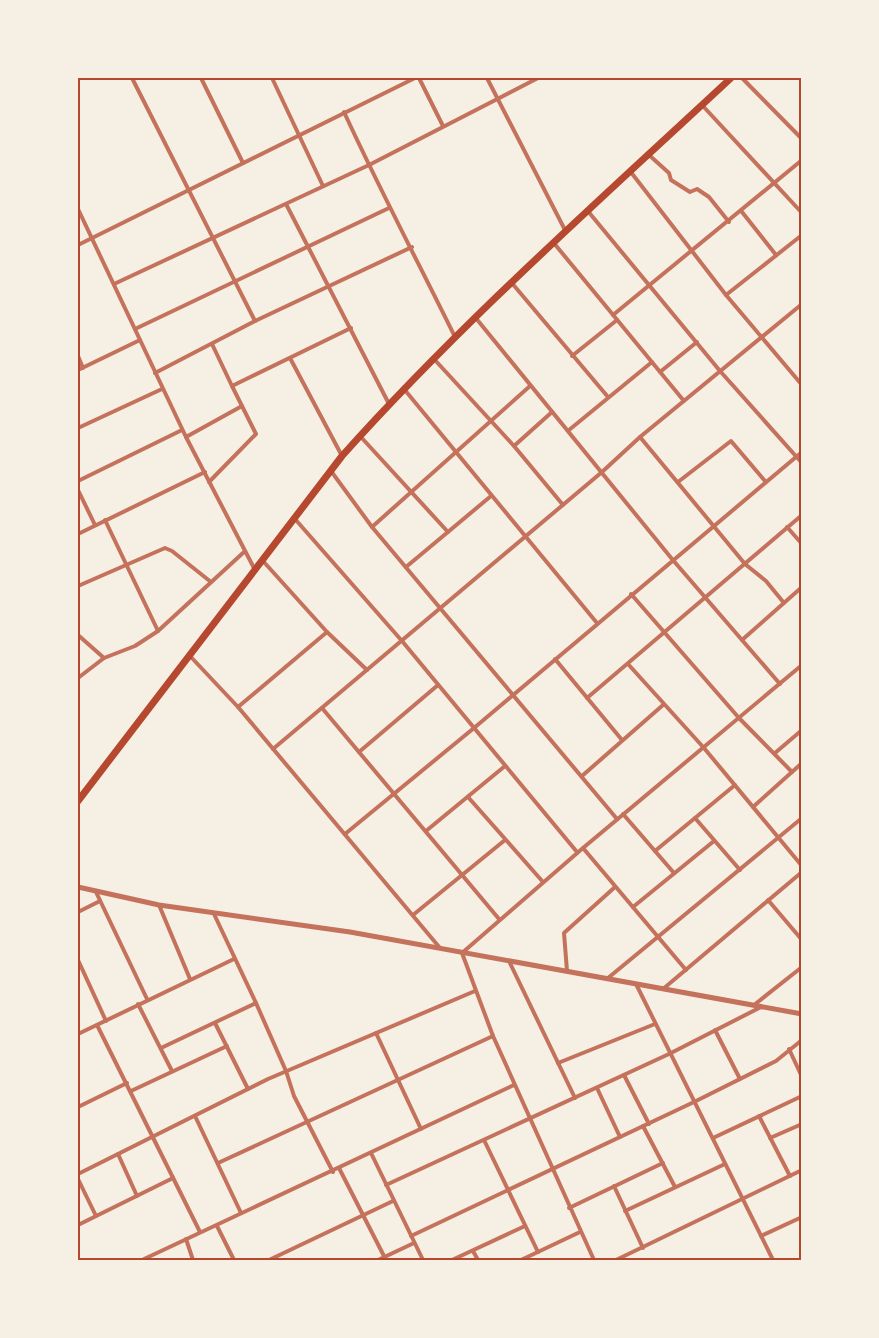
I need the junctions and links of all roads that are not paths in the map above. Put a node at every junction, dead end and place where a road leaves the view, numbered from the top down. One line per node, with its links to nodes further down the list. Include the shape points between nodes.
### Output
1 (132, 78): 23 (street)
2 (201, 78): 18 (street)
3 (272, 78): 14 (street)
4 (414, 78): 12 (street)
5 (419, 78): 13 (street)
6 (487, 78): 10 (street)
7 (538, 78): 10 (street)
8 (731, 78): 11 (highway)
9 (742, 78): 15 (street)
10 (498, 100): 13 (street); 33 (street)
11 (702, 105): 16 (highway); 21 (street)
12 (344, 112): 14 (street); 19 (street)
13 (443, 126): 19 (street)
14 (299, 135): 18 (street); 22 (street)
15 (802, 139)
16 (648, 154): 20 (highway); 32 (street, via 679,186 709,197)
17 (802, 160): 21 (street)
18 (243, 163): 23 (street)
19 (368, 165): 22 (street); 27 (street)
20 (630, 171): 29 (highway); 41 (street)
21 (775, 182): 26 (street); 30 (street)
22 (323, 186): 25 (street)
23 (189, 190): 35 (street); 36 (street)
24 (802, 203): 26 (street)
25 (286, 204): 36 (street); 39 (street)
26 (796, 207): 31 (street)
27 (389, 208): 39 (street); 40 (street)
28 (78, 209): 35 (street)
29 (587, 210): 33 (highway); 47 (street)
30 (742, 212): 32 (street); 42 (street)
31 (802, 213)
32 (729, 222): 41 (street)
33 (566, 230): 37 (highway)
34 (802, 235): 42 (street)
35 (92, 238): 38 (street); 45 (street)
36 (213, 239): 43 (street); 45 (street)
37 (553, 242): 44 (highway); 50 (street)
38 (78, 246)
39 (307, 247): 43 (street); 46 (street)
40 (412, 248): 46 (street); 56 (street)
41 (692, 251): 47 (street); 48 (street)
42 (776, 255): 48 (street)
43 (234, 282): 53 (street); 55 (street)
44 (511, 282): 51 (highway); 62 (street)
45 (114, 284): 55 (street)
46 (330, 285): 53 (street); 54 (street)
47 (650, 285): 50 (street); 59 (street)
48 (726, 295): 57 (street)
49 (802, 304): 57 (street)
50 (613, 315): 52 (street)
51 (475, 318): 56 (highway); 73 (street)
52 (618, 320): 62 (street); 65 (street)
53 (255, 321): 60 (street)
54 (351, 328): 63 (street); 78 (street)
55 (135, 329): 58 (street)
56 (455, 337): 64 (highway)
57 (762, 337): 68 (street); 71 (street)
58 (140, 340): 66 (street); 70 (street)
59 (697, 342): 68 (street); 69 (street)
60 (212, 344): 70 (street); 72 (street)
61 (78, 356): 66 (street)
62 (572, 356): 76 (street)
63 (290, 358): 72 (street); 91 (street)
64 (433, 358): 75 (highway); 81 (street)
65 (652, 362): 69 (street); 76 (street)
66 (83, 368): 67 (street)
67 (78, 370)
68 (720, 370): 77 (street); 92 (street)
69 (660, 372): 77 (street)
70 (155, 373): 74 (street)
71 (802, 385)
72 (232, 386): 79 (street)
73 (530, 386): 80 (street); 81 (street)
74 (162, 389): 82 (street); 83 (street)
75 (404, 389): 78 (highway); 89 (street)
76 (608, 397): 84 (street)
77 (684, 401): 87 (street)
78 (389, 404): 85 (highway)
79 (242, 406): 86 (street); 99 (street, via 255,435)
80 (552, 412): 84 (street); 88 (street)
81 (490, 420): 88 (street); 89 (street)
82 (78, 428)
83 (182, 430): 86 (street); 97 (street)
84 (569, 430): 96 (street)
85 (360, 436): 91 (highway); 102 (street)
86 (186, 437): 95 (street)
87 (640, 437): 96 (street); 100 (street)
88 (514, 446): 104 (street)
89 (455, 451): 102 (street); 103 (street)
90 (802, 452): 92 (street)
91 (342, 456): 94 (highway)
92 (796, 456): 93 (street); 98 (street)
93 (802, 463)
94 (331, 471): 106 (highway); 110 (street)
95 (205, 472): 99 (street); 107 (street)
96 (602, 472): 104 (street); 117 (street)
97 (78, 481)
98 (765, 481): 100 (street, via 731,441); 109 (street)
99 (209, 482): 116 (street)
100 (678, 482): 109 (street)
101 (78, 490): 108 (street)
102 (410, 492): 110 (street); 112 (street)
103 (492, 496): 112 (street); 114 (street)
104 (563, 505): 114 (street)
105 (802, 515): 111 (street)
106 (295, 519): 118 (highway); 136 (street)
107 (105, 520): 108 (street); 119 (street)
108 (95, 525): 113 (street)
109 (713, 525): 117 (street); 120 (street)
110 (372, 527): 121 (street)
111 (787, 527): 115 (street); 120 (street)
112 (448, 532): 121 (street)
113 (78, 534)
114 (524, 537): 129 (street); 130 (street)
115 (802, 544)
116 (244, 552): 122 (street); 123 (street)
117 (672, 559): 126 (street); 127 (street)
118 (263, 561): 122 (highway); 132 (street)
119 (127, 563): 123 (street, via 165,548 172,550); 124 (street); 131 (street)
120 (745, 564): 127 (street); 128 (street, via 766,581)
121 (406, 566): 129 (street)
122 (255, 571): 137 (highway)
123 (211, 582): 131 (street)
124 (78, 586)
125 (802, 587): 128 (street)
126 (631, 594): 130 (street); 133 (street)
127 (705, 598): 133 (street); 135 (street)
128 (784, 603): 135 (street)
129 (441, 607): 136 (street); 146 (street)
130 (597, 623): 139 (street)
131 (158, 632): 138 (street, via 135,646)
132 (327, 632): 142 (street); 149 (street)
133 (665, 632): 140 (street); 151 (street)
134 (78, 636): 138 (street)
135 (742, 640): 144 (street)
136 (402, 641): 142 (street); 145 (street)
137 (190, 656): 149 (street); 166 (highway)
138 (104, 658): 143 (street)
139 (554, 659): 146 (street); 147 (street)
140 (628, 664): 147 (street); 148 (street)
141 (802, 665): 144 (street)
142 (366, 670): 150 (street)
143 (78, 678)
144 (780, 684): 151 (street)
145 (438, 685): 152 (street); 157 (street)
146 (513, 693): 152 (street); 162 (street)
147 (587, 698): 154 (street)
148 (663, 705): 154 (street); 155 (street)
149 (238, 707): 156 (street)
150 (322, 708): 156 (street); 157 (street)
151 (739, 718): 155 (street); 158 (street)
152 (474, 728): 160 (street); 164 (street)
153 (802, 730): 158 (street)
154 (622, 740): 162 (street)
155 (704, 748): 163 (street); 168 (street)
156 (273, 750): 173 (street)
157 (359, 752): 164 (street)
158 (775, 753): 161 (street)
159 (802, 763): 161 (street)
160 (504, 766): 165 (street); 179 (street)
161 (792, 772): 167 (street)
162 (582, 776): 171 (street)
163 (735, 785): 167 (street); 169 (street)
164 (393, 794): 172 (street); 173 (street)
165 (468, 797): 172 (street); 175 (street)
166 (78, 801)
167 (753, 807): 174 (street)
168 (623, 814): 171 (street); 178 (street)
169 (695, 818): 176 (street); 178 (street)
170 (802, 818): 174 (street)
171 (617, 819): 177 (street)
172 (426, 831): 184 (street)
173 (345, 834): 195 (street)
174 (778, 838): 180 (street); 181 (street)
175 (505, 840): 184 (street); 185 (street)
176 (714, 840): 181 (street); 183 (street)
177 (583, 848): 179 (street); 187 (street)
178 (656, 851): 183 (street)
179 (577, 852): 185 (street)
180 (802, 866)
181 (740, 870): 197 (street)
182 (802, 872): 189 (street)
183 (674, 873): 192 (street)
184 (462, 874): 195 (street); 196 (street)
185 (543, 882): 196 (street)
186 (78, 887): 188 (street)
187 (615, 887): 192 (street); 205 (street, via 564,933)
188 (96, 892): 190 (street); 191 (street)
189 (768, 900): 198 (street); 206 (street)
190 (100, 901): 193 (street); 212 (street)
191 (159, 905): 194 (street); 208 (street)
192 (632, 907): 197 (street)
193 (78, 912)
194 (214, 914): 199 (street, via 350,932); 201 (street)
195 (412, 915): 199 (street)
196 (500, 918): 200 (street)
197 (658, 938): 206 (street); 207 (street)
198 (802, 940)
199 (441, 949): 200 (street)
200 (462, 953): 203 (street); 211 (street)
201 (234, 959): 208 (street); 213 (street)
202 (78, 960): 218 (street)
203 (509, 961): 205 (street); 231 (street)
204 (802, 967): 215 (street)
205 (567, 970): 207 (street)
206 (686, 970): 210 (street)
207 (608, 978): 209 (street)
208 (190, 979): 212 (street)
209 (636, 984): 210 (street); 220 (street)
210 (663, 989): 215 (street)
211 (475, 991): 223 (street); 225 (street)
212 (148, 999): 214 (street)
213 (256, 1003): 219 (street); 232 (street)
214 (138, 1004): 218 (street); 228 (street)
215 (754, 1005): 216 (street)
216 (761, 1006): 217 (street); 222 (street)
217 (802, 1014)
218 (106, 1020): 221 (street)
219 (216, 1022): 227 (street); 228 (street)
220 (655, 1024): 230 (street); 231 (street)
221 (97, 1025): 224 (street); 238 (street)
222 (715, 1030): 230 (street); 237 (street)
223 (376, 1033): 232 (street); 236 (street)
224 (78, 1034)
225 (493, 1036): 236 (street); 239 (street)
226 (802, 1040): 229 (street)
227 (227, 1046): 233 (street); 241 (street)
228 (161, 1048): 233 (street)
229 (789, 1049): 235 (street); 237 (street, via 776,1061)
230 (669, 1054): 234 (street); 245 (street)
231 (558, 1063): 244 (street)
232 (286, 1071): 241 (street); 250 (street, via 294,1096)
233 (172, 1072): 242 (street)
234 (624, 1075): 240 (street); 251 (street)
235 (802, 1077)
236 (397, 1079): 250 (street); 254 (street)
237 (740, 1079): 245 (street)
238 (126, 1083): 242 (street); 246 (street)
239 (514, 1085): 249 (street); 254 (street)
240 (597, 1088): 244 (street); 256 (street)
241 (248, 1090): 247 (street)
242 (131, 1091): 255 (street)
243 (802, 1096): 248 (street)
244 (575, 1098): 249 (street)
245 (694, 1102): 251 (street); 257 (street)
246 (78, 1108)
247 (194, 1116): 255 (street); 262 (street)
248 (759, 1116): 257 (street); 258 (street)
249 (529, 1118): 259 (street); 266 (street)
250 (308, 1120): 262 (street); 268 (street)
251 (648, 1124): 253 (street)
252 (802, 1124): 258 (street)
253 (643, 1126): 256 (street); 263 (street)
254 (421, 1129): 260 (street)
255 (153, 1137): 261 (street); 271 (street)
256 (620, 1137): 266 (street)
257 (713, 1138): 264 (street)
258 (770, 1138): 270 (street)
259 (484, 1140): 273 (street); 276 (street)
260 (371, 1153): 265 (street); 273 (street)
261 (118, 1154): 269 (street); 277 (street)
262 (218, 1163): 282 (street)
263 (663, 1163): 274 (street); 275 (street)
264 (725, 1164): 275 (street); 278 (street)
265 (339, 1168): 268 (street); 283 (street)
266 (552, 1168): 276 (street); 280 (street)
267 (802, 1170): 270 (street)
268 (333, 1172): 282 (street)
269 (78, 1174)
270 (790, 1176): 278 (street)
271 (173, 1178): 277 (street); 289 (street)
272 (78, 1179): 284 (street)
273 (386, 1185): 279 (street)
274 (614, 1186): 280 (street); 281 (street)
275 (675, 1187): 281 (street)
276 (508, 1190): 288 (street); 291 (street)
277 (138, 1196): 284 (street)
278 (743, 1199): 292 (street); 295 (street)
279 (393, 1200): 283 (street); 291 (street)
280 (569, 1208): 290 (street)
281 (625, 1210): 295 (street)
282 (241, 1213): 287 (street)
283 (363, 1215): 298 (street); 302 (street)
284 (96, 1216): 286 (street)
285 (802, 1217): 292 (street)
286 (78, 1224)
287 (217, 1226): 289 (street); 301 (street)
288 (525, 1226): 296 (street); 297 (street)
289 (200, 1232): 293 (street)
290 (580, 1232): 297 (street); 308 (street)
291 (411, 1236): 294 (street)
292 (762, 1236): 310 (street)
293 (186, 1239): 299 (street); 300 (street)
294 (414, 1243): 298 (street); 304 (street)
295 (643, 1248): 309 (street)
296 (473, 1251): 305 (street); 306 (street)
297 (538, 1252): 307 (street)
298 (385, 1259): 303 (street)
299 (142, 1260)
300 (193, 1260)
301 (234, 1260)
302 (269, 1260)
303 (378, 1260)
304 (423, 1260)
305 (452, 1260)
306 (478, 1260)
307 (521, 1260)
308 (594, 1260)
309 (616, 1260)
310 (773, 1260)

